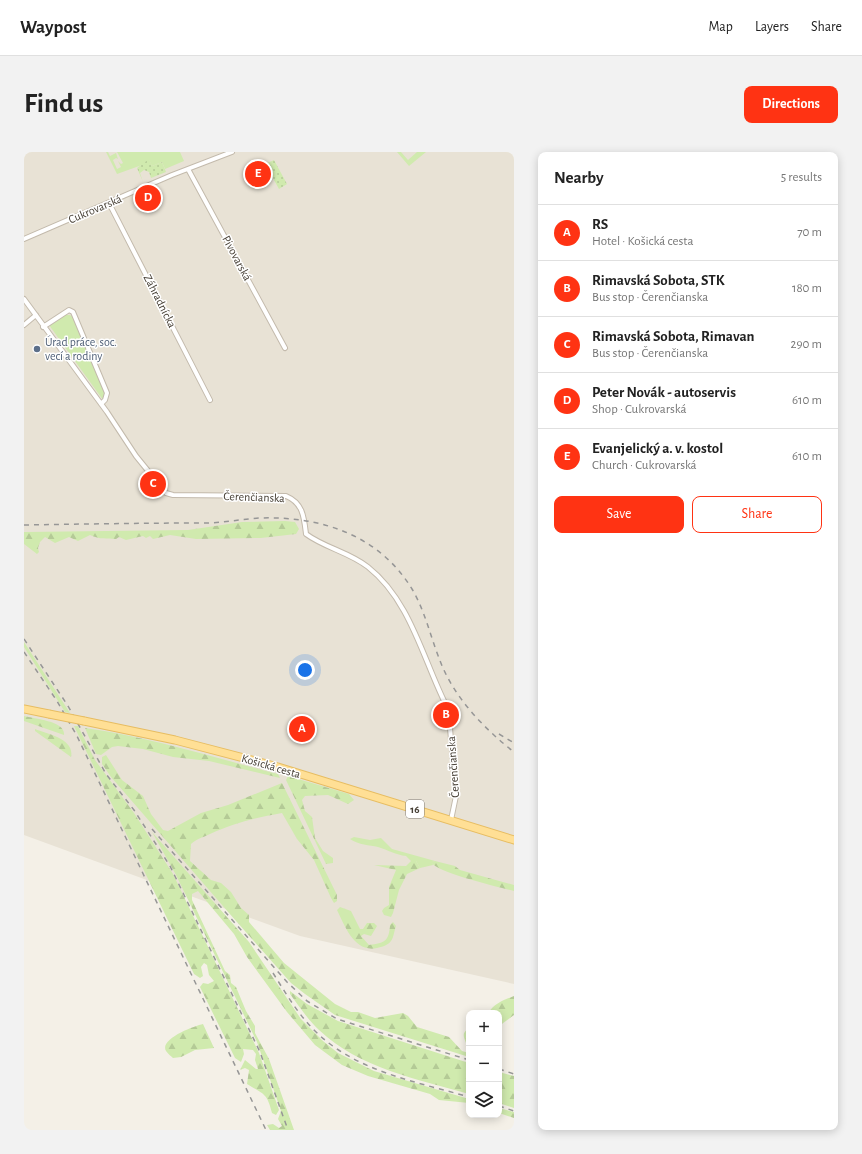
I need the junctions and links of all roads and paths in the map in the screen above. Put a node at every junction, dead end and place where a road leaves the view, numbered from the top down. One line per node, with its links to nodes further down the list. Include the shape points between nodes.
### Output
1 (232, 152): 2 (street, Cukrovarská)
2 (188, 169): 3 (street, Cukrovarská); 9 (street, Pivovarská)
3 (109, 203): 4 (street, Cukrovarská); 10 (street, Záhradnícka)
4 (24, 239)
5 (24, 299): 6 (street, Čerenčianska)
6 (36, 315): 7 (street); 8 (street, Čerenčianska)
7 (24, 325)
8 (43, 327): 11 (street, Čerenčianska); 11 (street, via 69,310 73,312 108,393)
9 (285, 348)
10 (210, 400)
11 (101, 404): 13 (street, Čerenčianska, via 137,457 166,493 286,496 294,499 301,508 306,534 351,555 384,582 407,615 449,717 456,796)
12 (24, 709): 13 (main road, Košická cesta / 16, bridge, via 235,755)
13 (451, 820): 14 (main road, Košická cesta / 16)
14 (514, 840)

